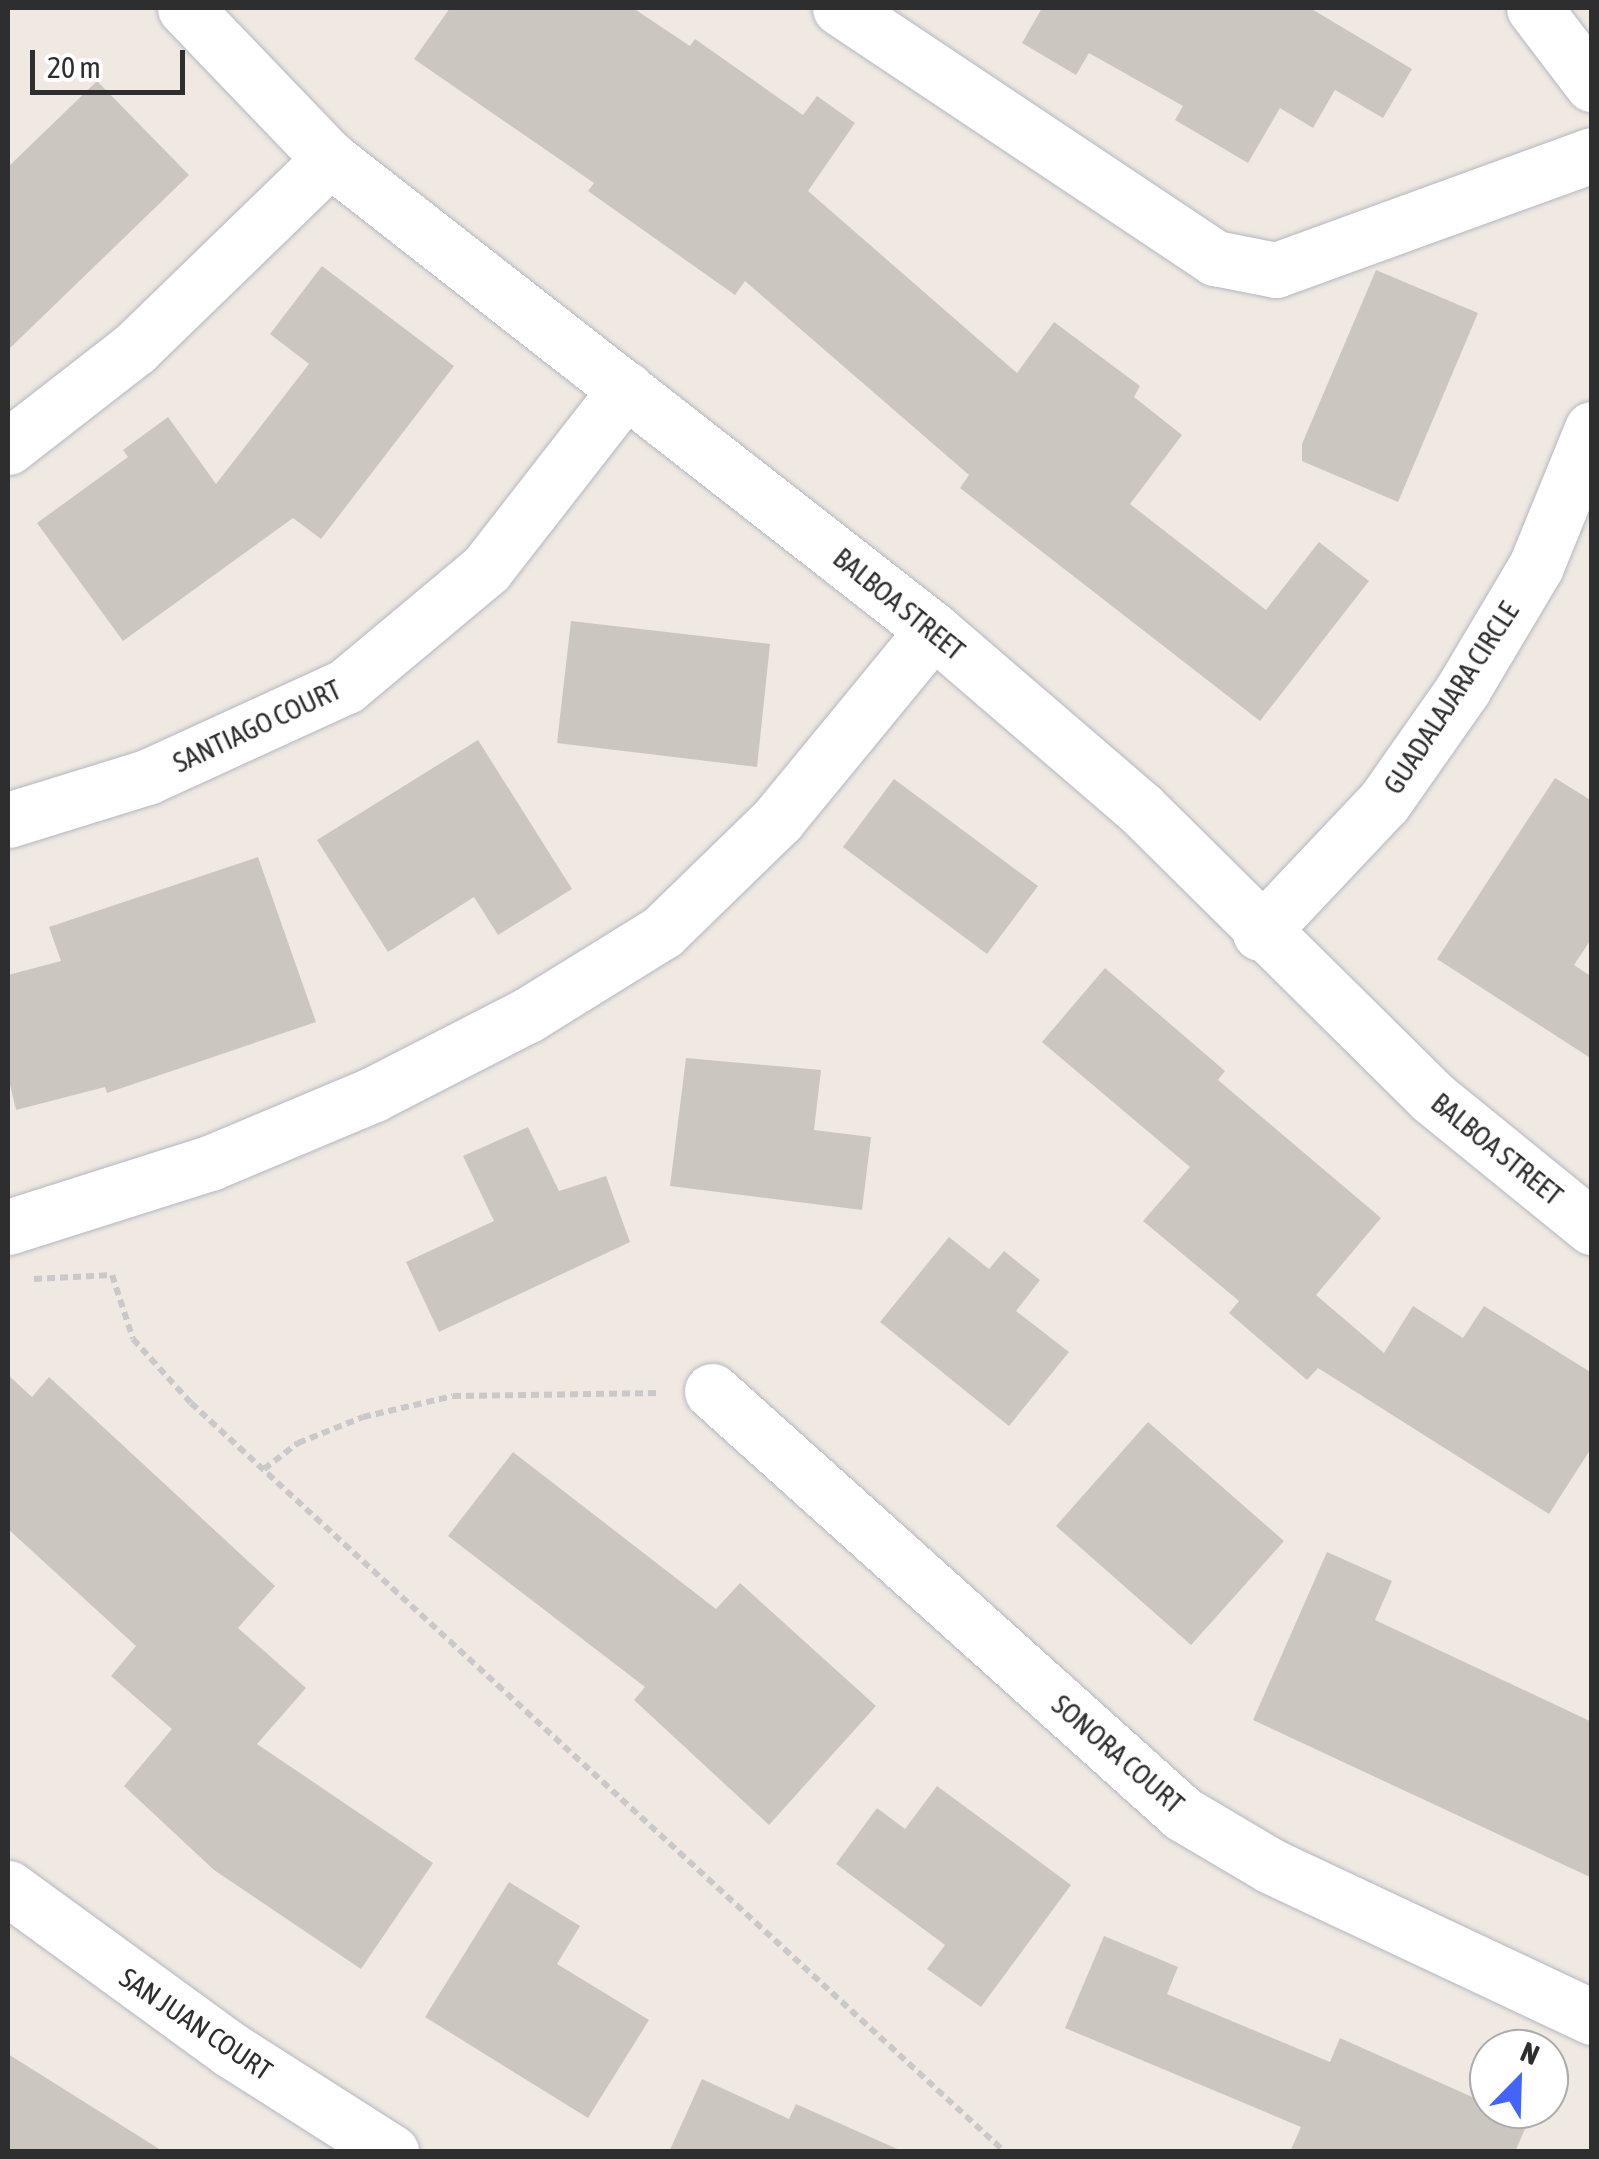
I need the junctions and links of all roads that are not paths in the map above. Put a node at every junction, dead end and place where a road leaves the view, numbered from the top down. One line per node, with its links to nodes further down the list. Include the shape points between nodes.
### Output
1 (185, 8): 6 (street, BALBOA STREET)
2 (840, 8): 5 (street, via 1215,258 1276,270)
3 (1534, 8): 4 (street)
4 (1592, 84)
5 (1592, 155)
6 (330, 159): 7 (street, BALBOA STREET); 9 (street, via 135,348)
7 (626, 389): 10 (street, BALBOA STREET); 11 (street, SANTIAGO COURT, via 486,569 346,686 147,777)
8 (1592, 429): 12 (street, GUADALAJARA CIRCLE, via 1536,566 1463,689 1384,802)
9 (8, 447)
10 (933, 630): 12 (street, BALBOA STREET, via 1141,809); 14 (street, via 778,819 662,932 528,1015 374,1094 210,1163)
11 (8, 820)
12 (1260, 933): 13 (street, BALBOA STREET, via 1433,1098)
13 (1587, 1215)
14 (8, 1227)
15 (712, 1391): 17 (street, SONORA COURT, via 1184,1814 1271,1866)
16 (8, 1888): 18 (street, SAN JUAN COURT, via 216,2039)
17 (1592, 2017)
18 (392, 2152)

